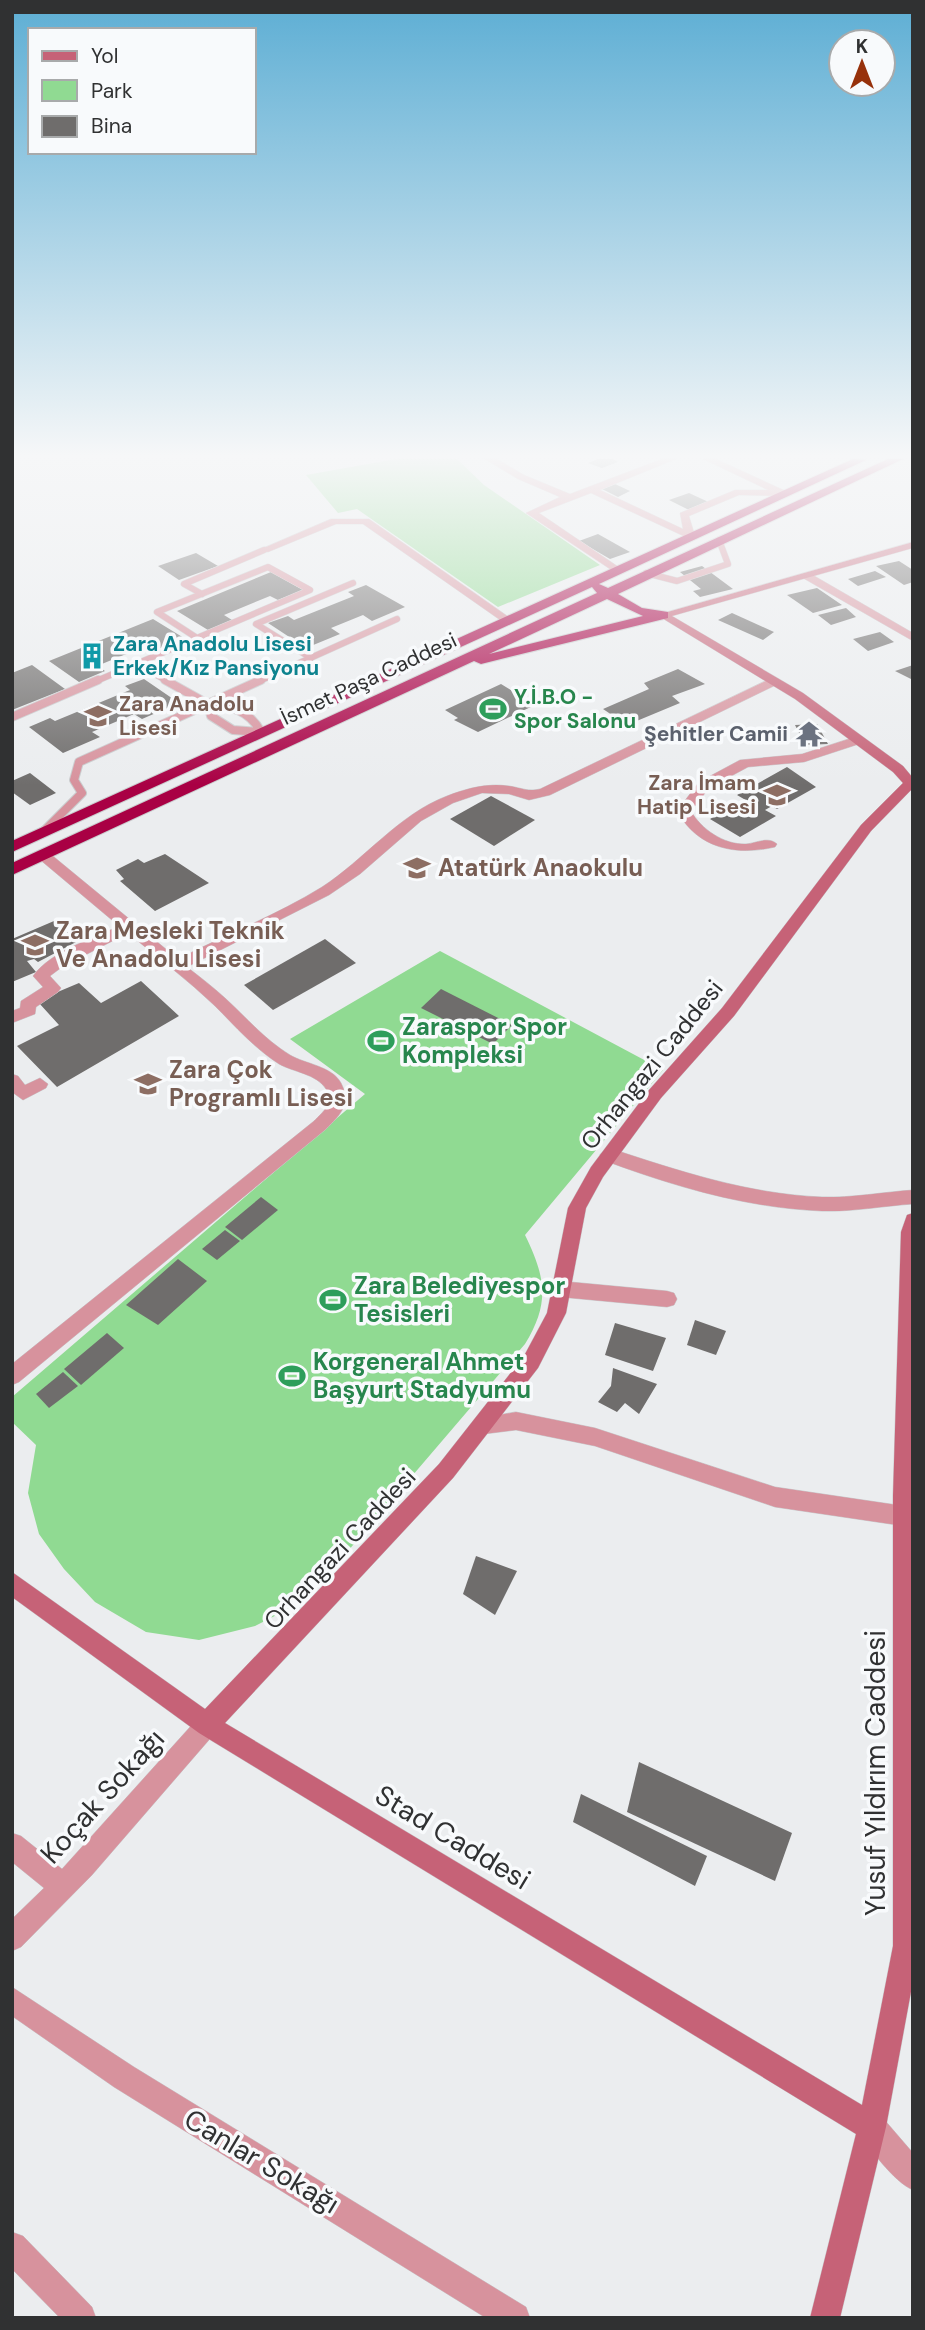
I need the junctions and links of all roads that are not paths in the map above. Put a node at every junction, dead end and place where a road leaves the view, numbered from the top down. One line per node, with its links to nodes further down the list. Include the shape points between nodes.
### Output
1 (222, 568): 18 (lane, via 184,584)
2 (266, 568): 18 (lane)
3 (269, 568): 22 (lane, via 310,590)
4 (433, 568): 21 (street)
5 (613, 568): 10 (street)
6 (621, 568): 10 (highway, İsmet Paşa Caddesi)
7 (658, 568): 11 (highway, İsmet Paşa Caddesi)
8 (717, 568): 11 (lane, via 677,581)
9 (835, 568): 13 (street)
10 (616, 570): 12 (highway, İsmet Paşa Caddesi)
11 (646, 573): 16 (highway, İsmet Paşa Caddesi)
12 (602, 576): 15 (highway, İsmet Paşa Caddesi); 16 (highway, Orhangazi Caddesi)
13 (807, 576): 19 (street); 23 (street)
14 (353, 583): 24 (lane, via 256,624)
15 (587, 583): 17 (highway, Orhangazi Caddesi); 21 (highway, İsmet Paşa Caddesi)
16 (620, 586): 17 (highway, İsmet Paşa Caddesi); 19 (highway, Orhangazi Caddesi)
17 (605, 592): 19 (highway, Orhangazi Caddesi, via 638,611); 26 (highway, İsmet Paşa Caddesi)
18 (202, 594): 22 (lane, via 157,612)
19 (663, 615): 26 (highway); 27 (street, Orhangazi Caddesi)
20 (397, 619): 24 (lane)
21 (508, 620): 30 (highway, İsmet Paşa Caddesi)
22 (198, 638): 25 (lane)
23 (913, 638)
24 (311, 658): 28 (lane)
25 (136, 664): 28 (lane); 29 (lane)
26 (434, 672): 35 (highway, İsmet Paşa Caddesi)
27 (774, 681): 31 (street, Orhangazi Caddesi); 38 (street, via 545,792 529,796 481,789 448,800 416,818 324,892)
28 (208, 704): 30 (lane, via 234,706 256,720); 30 (lane, via 211,716 233,730); 32 (lane, via 79,762 74,780 82,793)
29 (12, 717)
30 (261, 733): 32 (highway, İsmet Paşa Caddesi)
31 (858, 740): 33 (street, via 804,758 744,763 705,785 684,811 690,825 717,840 741,849); 42 (street, Orhangazi Caddesi, via 910,783 866,828 729,1012 655,1094)
32 (41, 834): 34 (highway, İsmet Paşa Caddesi)
33 (770, 844)
34 (12, 847)
35 (43, 855): 36 (highway, İsmet Paşa Caddesi); 37 (street)
36 (12, 870)
37 (128, 927): 38 (street); 39 (street, via 57,963 41,976 53,988 27,1005 29,1010)
38 (176, 966): 47 (street, via 259,1042 333,1084 338,1098 334,1110)
39 (12, 1018)
40 (12, 1080): 41 (street, via 23,1094)
41 (40, 1084)
42 (609, 1155): 43 (street, via 655,1173 750,1196 814,1204); 45 (street, Orhangazi Caddesi, via 577,1208)
43 (913, 1197)
44 (913, 1220): 49 (street, Yusuf Yıldırım Caddesi)
45 (560, 1289): 46 (street); 48 (street, Orhangazi Caddesi, via 556,1313 531,1362)
46 (667, 1299)
47 (12, 1376)
48 (484, 1425): 49 (street, via 516,1421 595,1437 775,1497); 51 (street, Orhangazi Caddesi)
49 (904, 1516): 56 (street, Yusuf Yıldırım Caddesi, via 905,1946)
50 (12, 1583): 51 (street, Stad Caddesi)
51 (207, 1725): 53 (street, Koçak Sokağı); 56 (street, Stad Caddesi)
52 (12, 1845): 53 (street)
53 (63, 1887): 54 (street, Koçak Sokağı)
54 (12, 1938)
55 (12, 2000): 60 (street, Canlar Sokağı, via 124,2077)
56 (872, 2127): 57 (street); 61 (street, Yusuf Yıldırım Caddesi)
57 (913, 2176)
58 (12, 2247): 59 (street)
59 (81, 2318)
60 (515, 2318)
61 (825, 2318)

